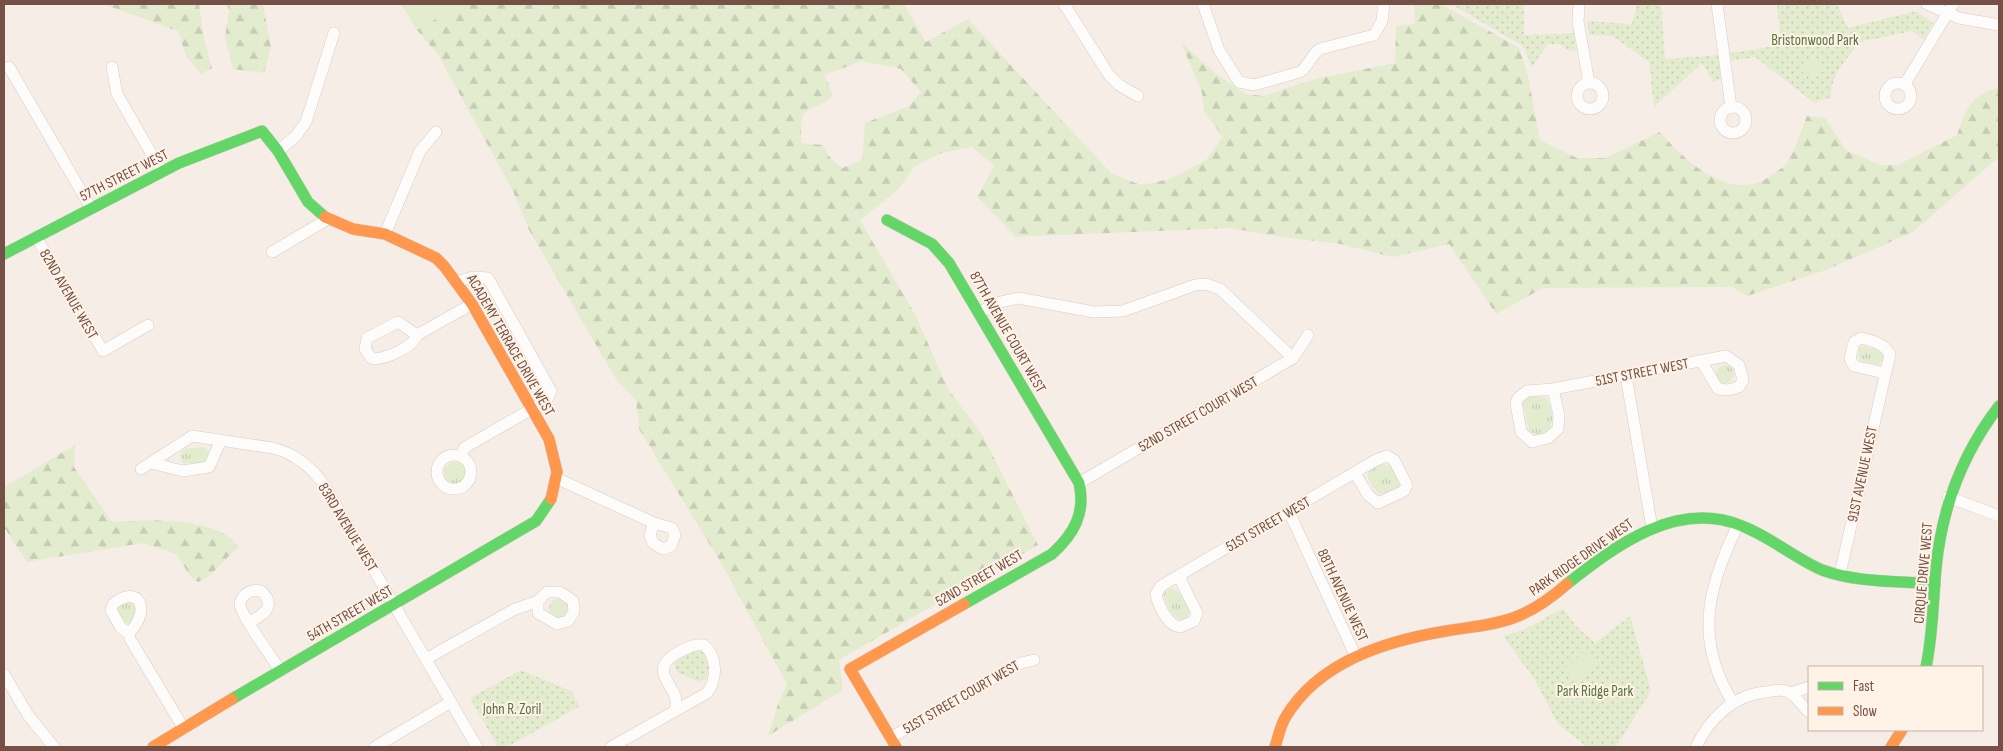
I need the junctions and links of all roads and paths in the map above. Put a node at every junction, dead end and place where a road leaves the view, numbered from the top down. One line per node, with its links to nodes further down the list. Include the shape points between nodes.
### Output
1 (1064, 4): 14 (street, via 1109,75)
2 (1203, 4): 3 (street, via 1224,59 1240,82 1254,85 1300,72 1320,49 1374,35 1382,21)
3 (1384, 4)
4 (1579, 4): 12 (street, via 1578,21)
5 (1717, 4): 15 (street)
6 (1927, 4): 7 (street)
7 (1950, 8): 8 (street, via 1972,22); 13 (street)
8 (1999, 25)
9 (334, 33): 18 (street, via 306,122 296,136)
10 (9, 67): 20 (street)
11 (112, 67): 19 (street, via 117,94)
12 (1589, 83)
13 (1905, 84)
14 (1138, 96)
15 (1732, 107)
16 (262, 131): 18 (street, ACADEMY TERRACE DRIVE WEST); 19 (street, 57TH STREET WEST)
17 (436, 132): 23 (street, via 420,151)
18 (278, 151): 21 (street, ACADEMY TERRACE DRIVE WEST, via 308,202)
19 (162, 172): 20 (street, 57TH STREET WEST)
20 (91, 208): 24 (street, 57TH STREET WEST)
21 (328, 219): 23 (street, ACADEMY TERRACE DRIVE WEST, via 352,229); 25 (street)
22 (887, 220): 29 (street, 87TH AVENUE COURT WEST, via 942,253)
23 (385, 234): 27 (street, ACADEMY TERRACE DRIVE WEST, via 436,258)
24 (36, 236): 26 (street, 57TH STREET WEST); 30 (street, 82ND AVENUE WEST, via 103,351)
25 (272, 252)
26 (4, 254)
27 (458, 282): 28 (street, ACADEMY TERRACE DRIVE WEST); 39 (street, via 488,278 498,293 551,390 548,398)
28 (472, 304): 31 (street); 39 (street, ACADEMY TERRACE DRIVE WEST)
29 (980, 313): 33 (street, via 996,303 1018,298 1094,312 1123,312 1195,285 1206,284 1220,290); 44 (street, 87TH AVENUE COURT WEST)
30 (148, 324)
31 (416, 335)
32 (1308, 335): 33 (street, 52ND STREET COURT WEST)
33 (1293, 358): 44 (street, 52ND STREET COURT WEST)
34 (1701, 361): 36 (street, 51ST STREET WEST)
35 (1884, 374): 52 (street, 91ST AVENUE WEST)
36 (1626, 376): 37 (street, 51ST STREET WEST); 51 (street)
37 (1553, 389): 37 (street, 51ST STREET WEST, via 1559,415 1558,429 1548,438 1532,442 1521,432 1516,403 1527,391)
38 (1999, 406): 46 (street, CIRQUE DRIVE WEST, via 1973,443)
39 (530, 408): 41 (street, via 464,448); 43 (street, ACADEMY TERRACE DRIVE WEST, via 554,448)
40 (221, 440): 40 (street, 83RD AVENUE WEST, via 192,436 146,466 183,471 210,468); 56 (street, 83RD AVENUE WEST, via 284,451 311,469 326,488)
41 (462, 456)
42 (1355, 473): 42 (street, 51ST STREET WEST, via 1387,456 1394,460 1406,485 1404,491 1378,503 1368,495); 47 (street, 51ST STREET WEST)
43 (558, 480): 45 (street, ACADEMY TERRACE DRIVE WEST); 49 (street)
44 (1078, 483): 73 (street, 52ND STREET WEST, via 1082,495 1081,512 1061,546 850,669)
45 (553, 496): 56 (street, 54TH STREET WEST, via 536,521)
46 (1948, 497): 48 (street); 54 (street, CIRQUE DRIVE WEST)
47 (1288, 512): 53 (street, 51ST STREET WEST); 59 (street, 88TH AVENUE WEST)
48 (1999, 516)
49 (654, 523)
50 (1738, 525): 51 (street, PARK RIDGE DRIVE WEST, via 1713,519 1679,521); 52 (street, PARK RIDGE DRIVE WEST, via 1763,535 1822,570); 68 (street, via 1721,559 1712,587 1708,634 1715,665)
51 (1652, 528): 59 (street, PARK RIDGE DRIVE WEST, via 1628,540 1539,605 1517,617 1422,636)
52 (1840, 574): 54 (street, PARK RIDGE DRIVE WEST)
53 (1181, 575): 53 (street, 51ST STREET WEST, via 1197,613 1194,621 1180,627 1171,624 1156,594 1161,586)
54 (1935, 584): 62 (street, CIRQUE DRIVE WEST)
55 (538, 601): 60 (street, via 513,610)
56 (394, 604): 60 (street, 83RD AVENUE WEST); 63 (street, 54TH STREET WEST)
57 (249, 622): 63 (street)
58 (129, 633): 71 (street)
59 (1356, 657): 79 (street, 88TH AVENUE WEST, via 1325,672 1303,692 1286,716)
60 (426, 659): 67 (street, 83RD AVENUE WEST)
61 (1034, 660): 73 (street, 51ST STREET COURT WEST, via 1021,662)
62 (1926, 666)
63 (280, 670): 71 (street, 54TH STREET WEST)
64 (4, 674): 74 (street, via 28,715)
65 (1808, 687): 66 (street)
66 (1791, 693): 68 (street, via 1762,692); 70 (street)
67 (451, 702): 76 (street); 77 (street, 83RD AVENUE WEST)
68 (1733, 703): 80 (street, via 1711,722)
69 (675, 710): 69 (street, via 676,700 663,675 664,666 673,655 693,645 704,645 714,660 710,689); 78 (street)
70 (1808, 711)
71 (184, 729): 75 (street, 54TH STREET WEST)
72 (1901, 731): 81 (street)
73 (893, 743)
74 (54, 747)
75 (153, 747)
76 (375, 747)
77 (477, 747)
78 (611, 747)
79 (1275, 747)
80 (1696, 747)
81 (1891, 747)

